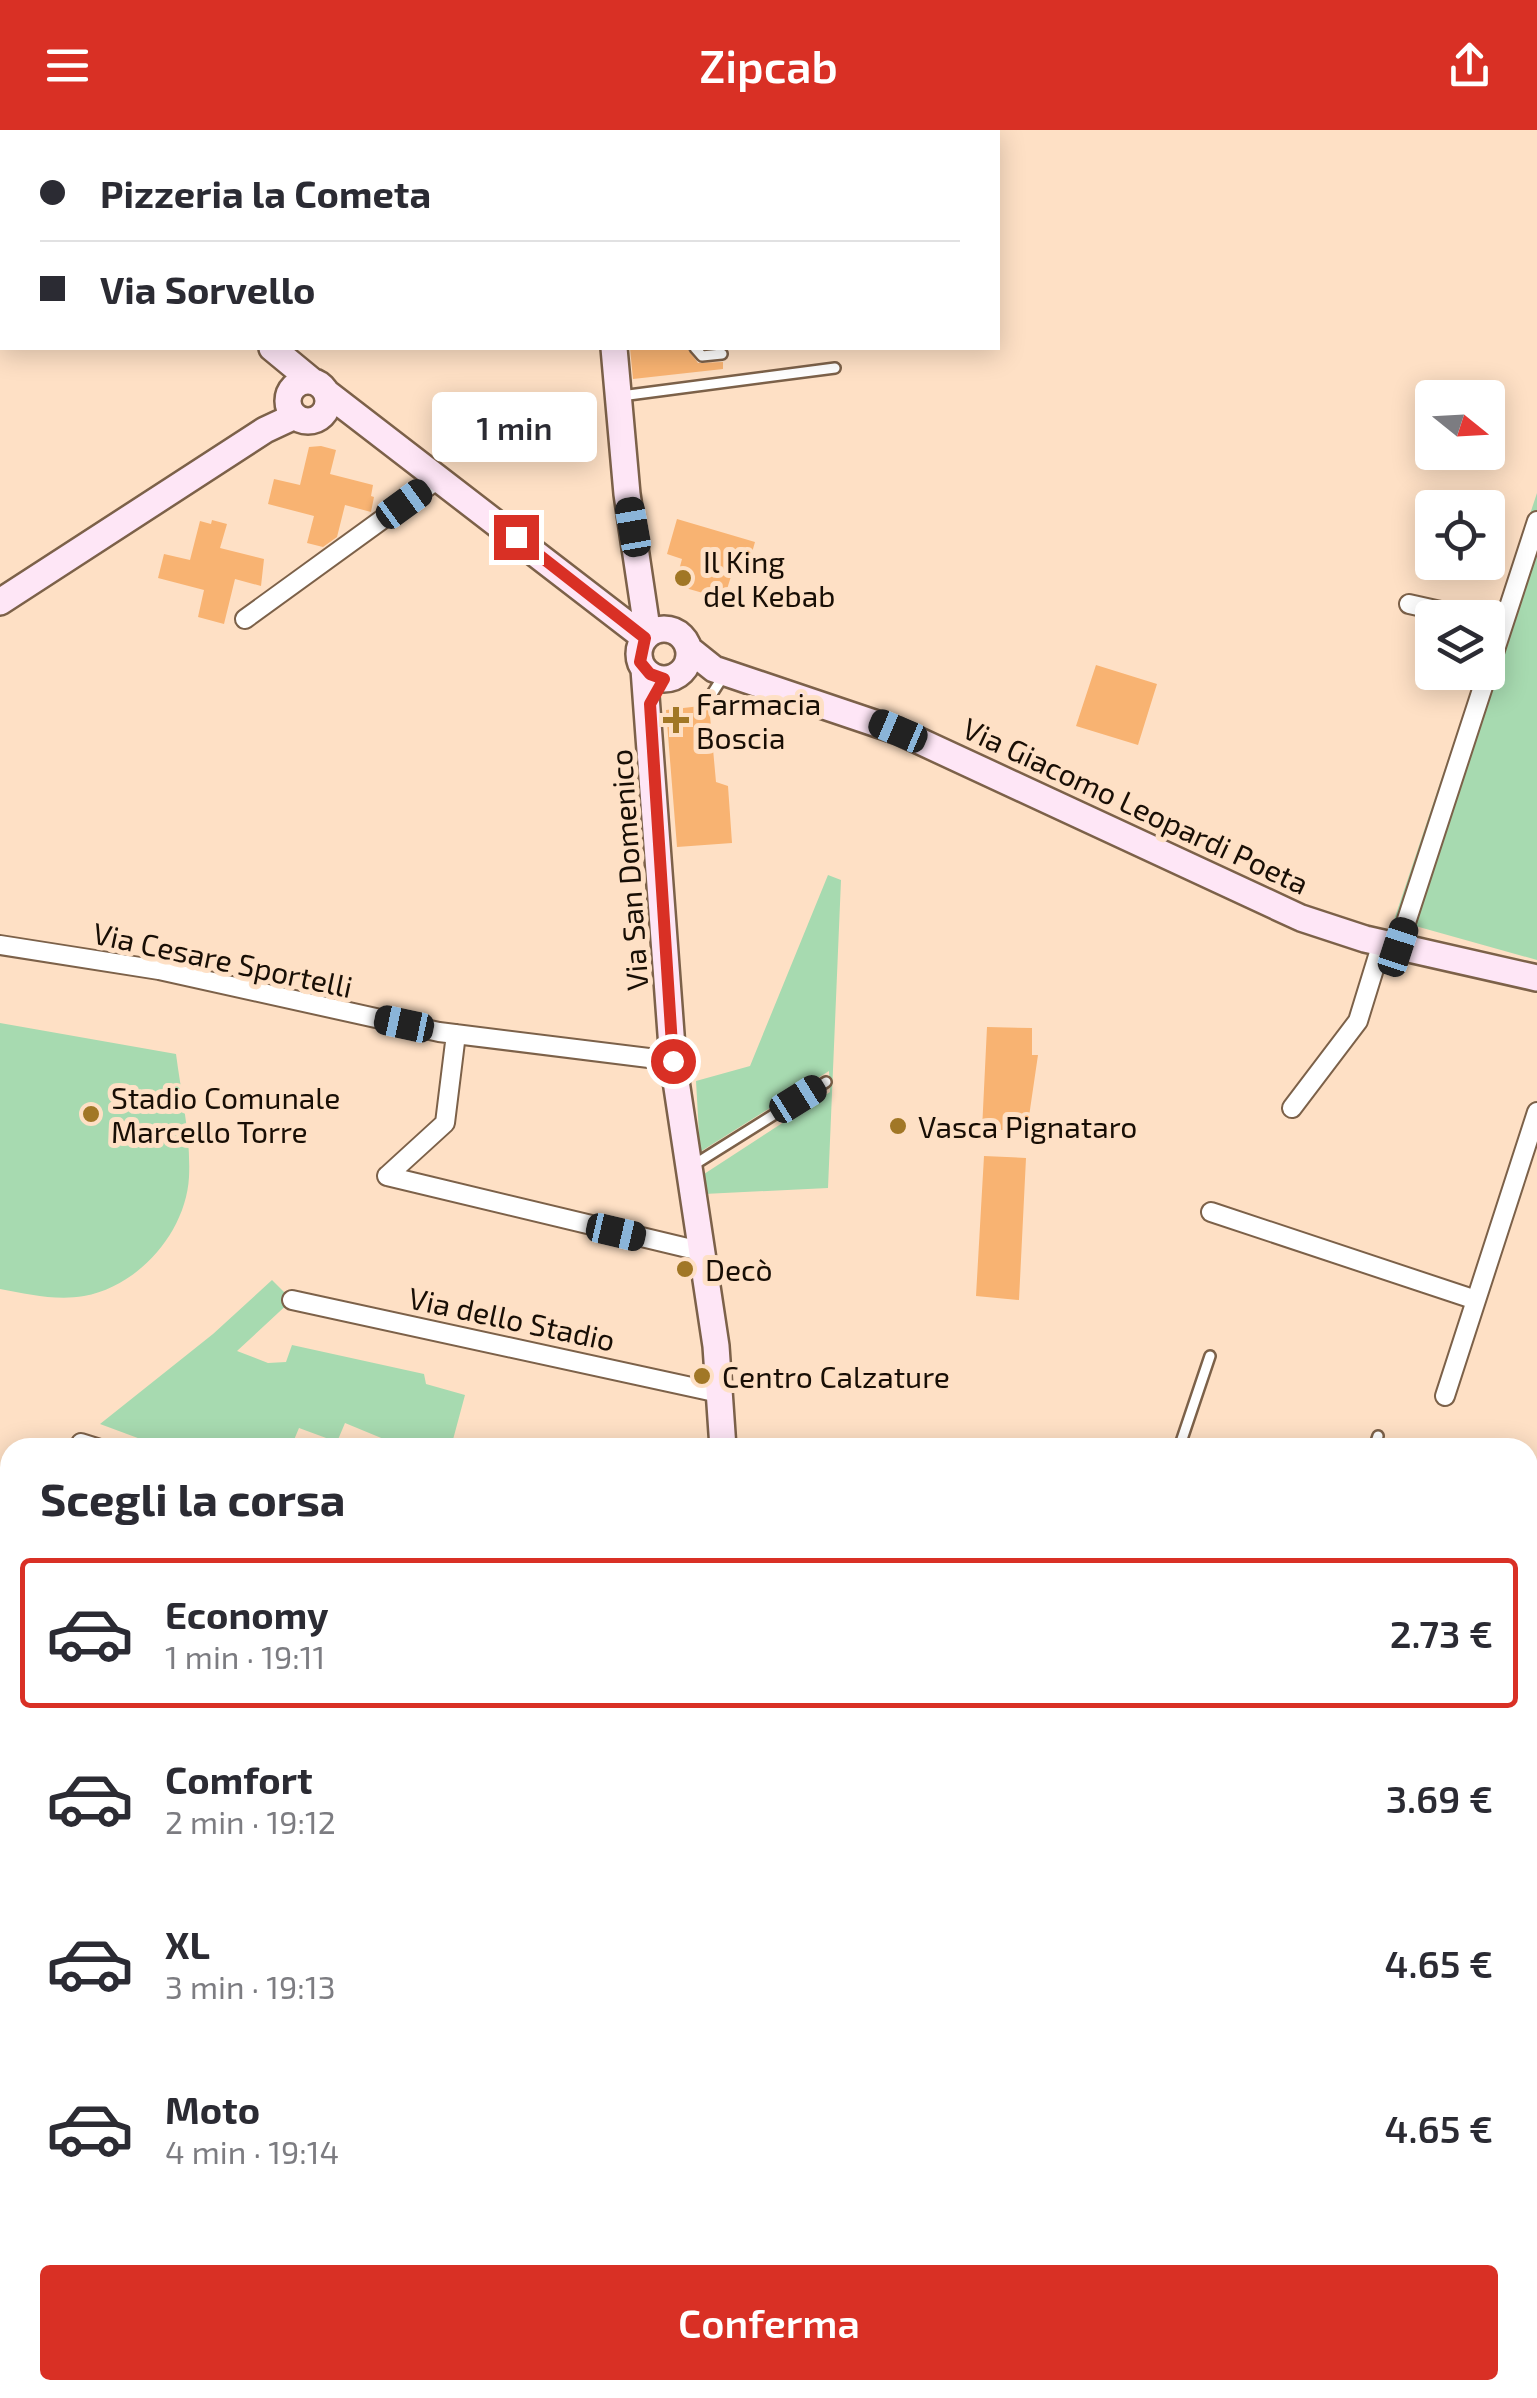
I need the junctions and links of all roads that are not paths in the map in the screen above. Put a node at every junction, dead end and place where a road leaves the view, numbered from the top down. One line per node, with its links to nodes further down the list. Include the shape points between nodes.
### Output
1 (696, 350): 3 (lane, via 702,356)
2 (619, 354): 6 (street, Via San Domenico)
3 (722, 354)
4 (835, 368): 6 (lane)
5 (300, 388): 7 (street, via 349,413); 10 (street, via 266,430)
6 (618, 396): 14 (street, Via San Domenico, via 627,494)
7 (438, 480): 13 (street); 14 (street, via 566,573)
8 (1537, 521): 9 (street)
9 (1505, 601)
10 (0, 602)
11 (1410, 604): 12 (street)
12 (1415, 605)
13 (245, 619)
14 (660, 653): 15 (street); 22 (street, Via San Domenico, via 650,704)
15 (720, 671): 17 (lane); 19 (street, Via Giacomo Leopardi Poeta, via 854,712 1260,902)
16 (1474, 690): 19 (street)
17 (710, 697)
18 (0, 945): 21 (street, Via Cesare Sportelli, via 159,970)
19 (1390, 945): 20 (street, Via Giacomo Leopardi Poeta); 24 (street, via 1358,1021)
20 (1537, 978)
21 (456, 1034): 22 (street, Via Cesare Sportelli); 28 (street, via 445,1123 386,1176)
22 (673, 1061): 26 (street, Via San Domenico)
23 (826, 1082): 26 (lane)
24 (1292, 1108)
25 (1537, 1112): 30 (street)
26 (690, 1167): 28 (street, Via San Domenico)
27 (1211, 1212): 30 (street)
28 (700, 1252): 32 (street, Via San Domenico)
29 (292, 1300): 32 (street, Via dello Stadio)
30 (1476, 1300): 33 (street)
31 (1210, 1356): 35 (lane)
32 (720, 1393): 34 (street, Via San Domenico)
33 (1445, 1396)
34 (722, 1438)
35 (1182, 1438)

